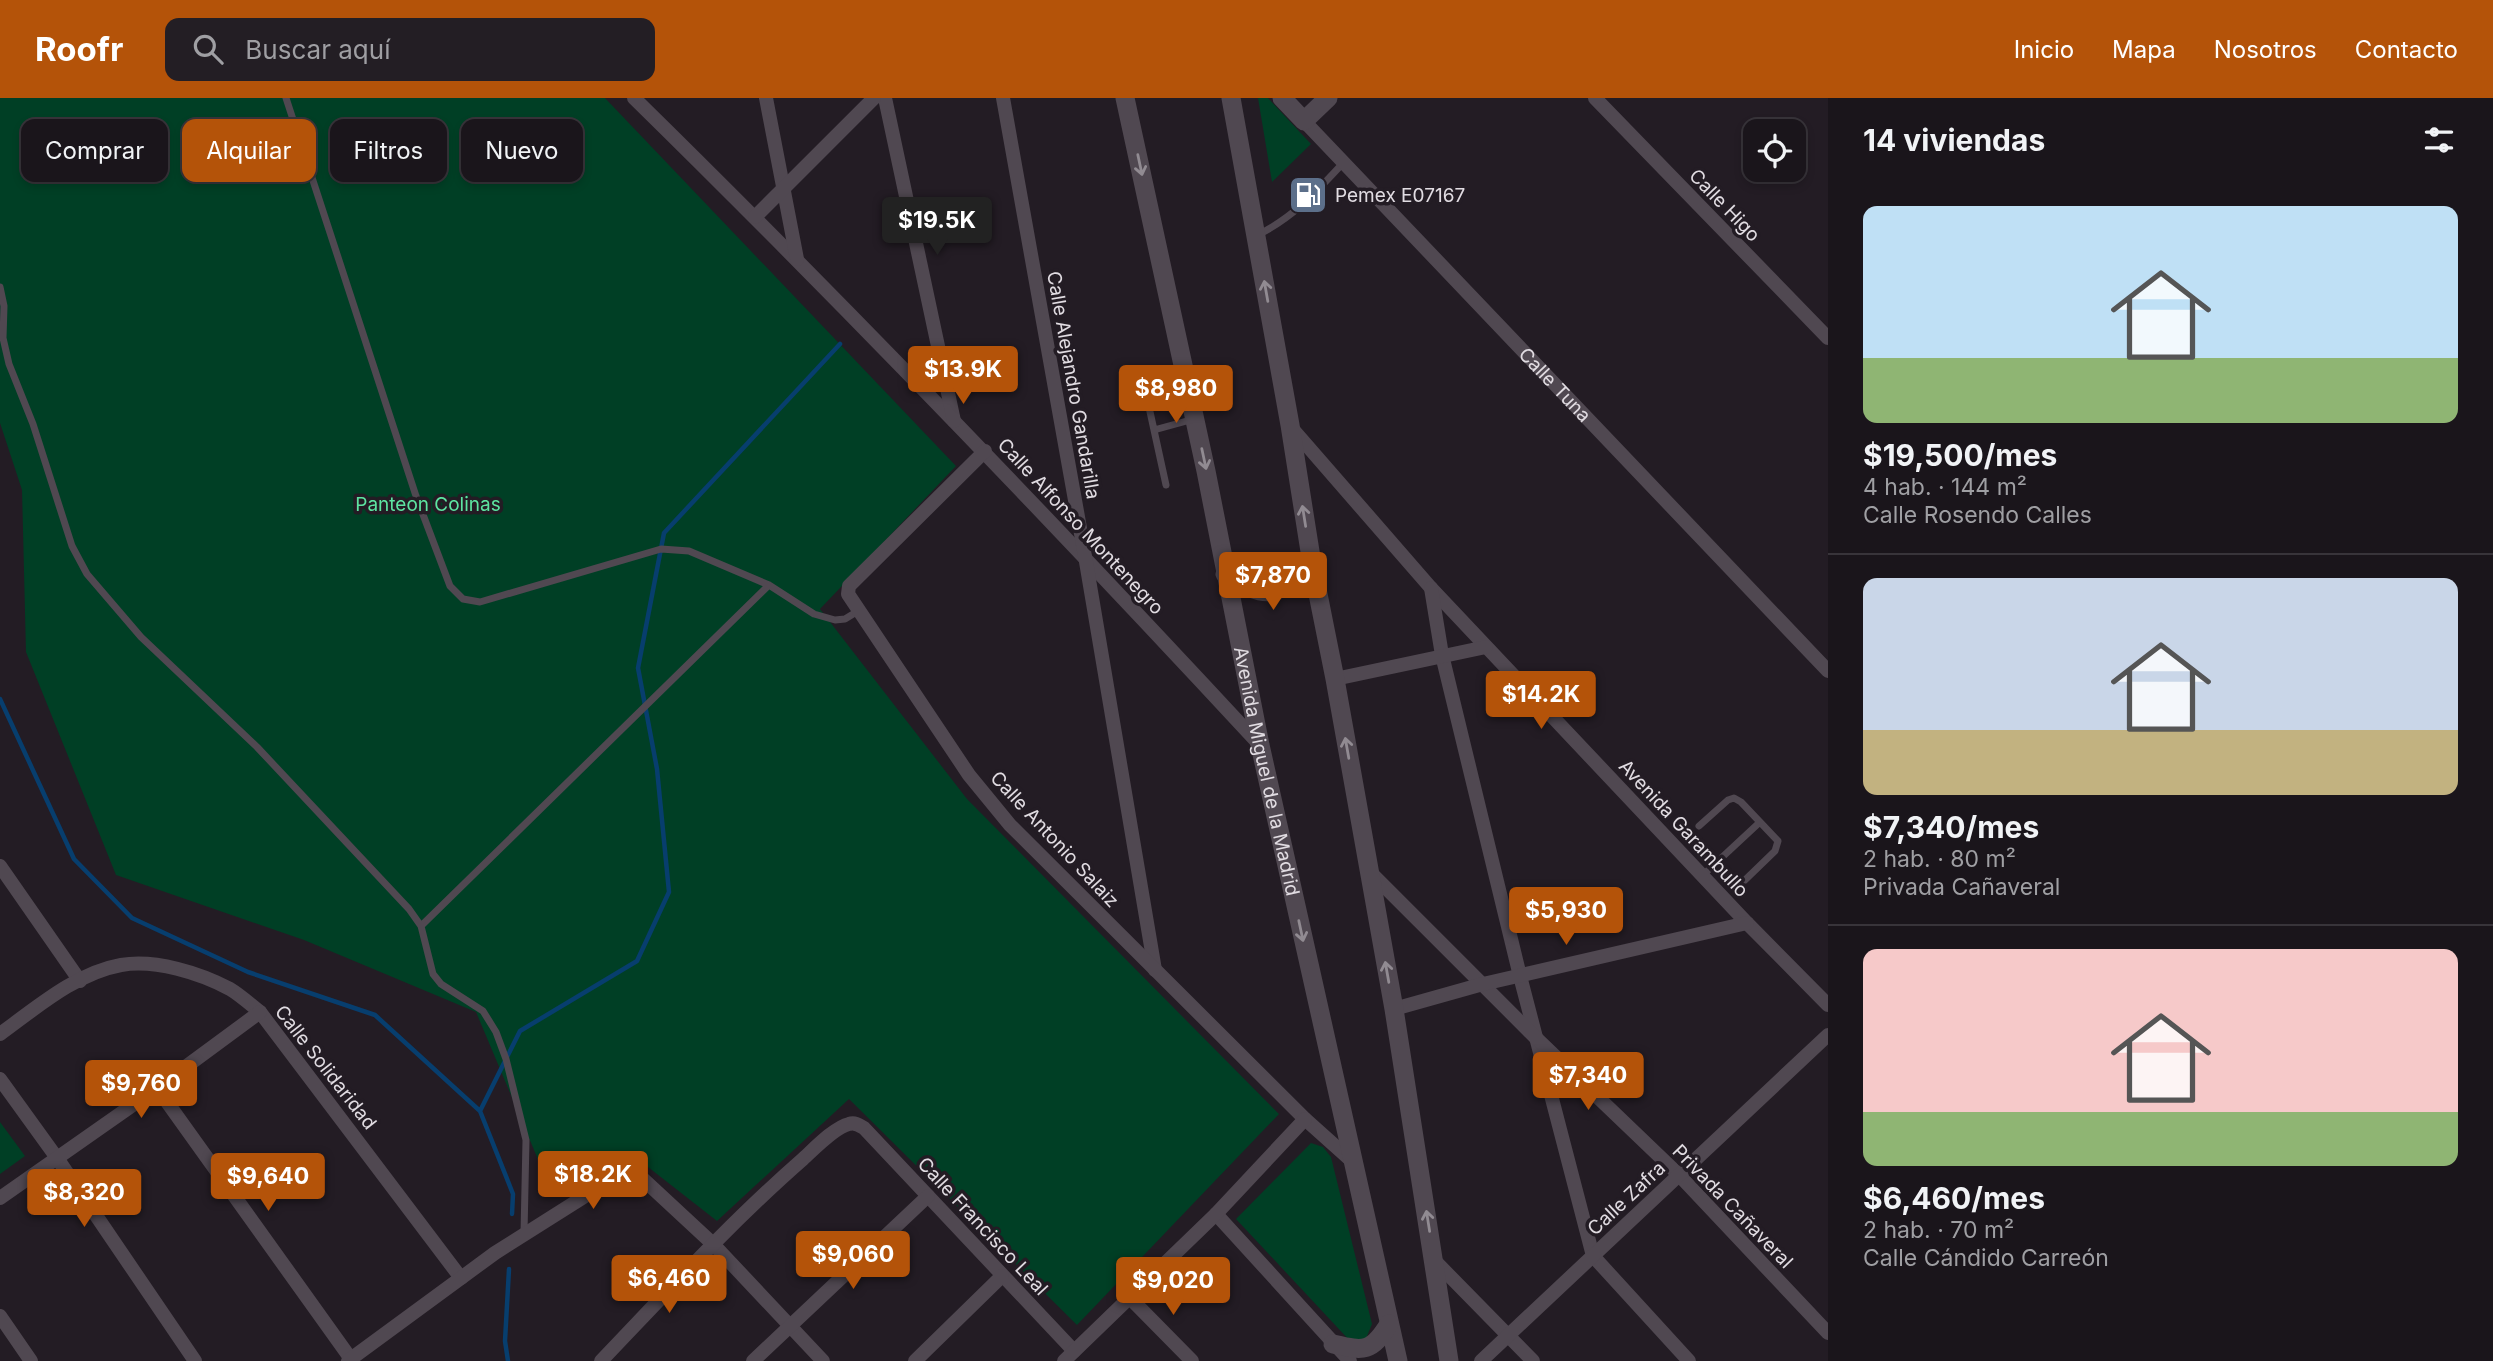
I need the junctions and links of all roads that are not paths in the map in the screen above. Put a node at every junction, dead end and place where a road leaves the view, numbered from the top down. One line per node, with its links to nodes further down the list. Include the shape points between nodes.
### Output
1 (286, 98): 31 (lane, via 416,496 450,586 463,599 480,601 661,549 689,551)
2 (634, 98): 12 (street, Calle Alfonso Montenegro)
3 (766, 98): 15 (street)
4 (874, 98): 15 (street)
5 (885, 98): 23 (street)
6 (1003, 98): 28 (street, Calle Alejandro Gandarilla)
7 (1125, 98): 22 (main road, Avenida Miguel de la Madrid, one-way to 22)
8 (1231, 98): 17 (main road)
9 (1282, 98): 13 (main road, Calle Tuna)
10 (1328, 98): 13 (main road)
11 (1595, 98): 20 (street, Calle Higo)
12 (647, 105): 16 (street, Calle Alfonso Montenegro)
13 (1304, 121): 14 (street, Calle Tuna)
14 (1344, 162): 17 (lane, via 1298,209); 36 (street, Calle Tuna)
15 (783, 188): 16 (street); 18 (street)
16 (755, 217): 18 (street, Calle Alfonso Montenegro)
17 (1256, 236): 24 (main road, one-way to 17)
18 (797, 260): 23 (street, Calle Alfonso Montenegro)
19 (0, 287): 46 (lane, via 9,364 72,546 87,574 141,637 257,747)
20 (1828, 338)
21 (1147, 398): 25 (lane)
22 (1195, 419): 25 (lane); 30 (main road, Avenida Miguel de la Madrid, one-way to 30)
23 (955, 422): 26 (street, Calle Alfonso Montenegro)
24 (1290, 425): 29 (main road, one-way to 24); 32 (street, Avenida Garambullo)
25 (1154, 430): 27 (lane)
26 (985, 451): 28 (street, Calle Alfonso Montenegro); 33 (street, Calle Antonio Salaiz, via 849,586 848,594)
27 (1166, 485)
28 (1085, 556): 38 (street, Calle Alfonso Montenegro); 47 (street, Calle Alejandro Gandarilla)
29 (1312, 564): 30 (main road, via 1288,586 1266,592 1248,589); 37 (main road)
30 (1226, 574): 38 (main road, Avenida Miguel de la Madrid)
31 (769, 585): 33 (lane, via 814,614 835,621); 46 (lane)
32 (1431, 588): 34 (street, Avenida Garambullo); 35 (street)
33 (859, 611): 47 (street, Calle Antonio Salaiz, via 988,800)
34 (1486, 647): 35 (street); 43 (street, Avenida Garambullo)
35 (1442, 655): 37 (street); 48 (street)
36 (1828, 671)
37 (1335, 679): 42 (main road, one-way to 37)
38 (1260, 745): 61 (main road, Avenida Miguel de la Madrid, one-way to 61)
39 (1760, 822): 40 (lane, via 1734,799); 43 (lane); 44 (lane, via 1778,846)
40 (1699, 825)
41 (0, 866): 49 (street)
42 (1368, 872): 50 (street, Privada Cañaveral); 52 (main road, one-way to 42)
43 (1702, 876): 45 (street, Avenida Garambullo)
44 (1745, 880)
45 (1747, 923): 48 (street); 51 (street, Avenida Garambullo)
46 (421, 926): 66 (lane, via 433,974 483,1012 506,1059 526,1140)
47 (1155, 970): 59 (street, Calle Antonio Salaiz)
48 (1520, 976): 50 (street); 56 (street)
49 (80, 981): 53 (street, Calle Solidaridad, via 121,965 160,966 231,990); 54 (street, Calle Solidaridad)
50 (1483, 984): 52 (street); 56 (street, Privada Cañaveral)
51 (1828, 1005)
52 (1394, 1009): 69 (main road, one-way to 52)
53 (260, 1012): 58 (street); 71 (street, Calle Solidaridad)
54 (0, 1034)
55 (1828, 1035): 62 (street, Calle Zafra)
56 (1536, 1038): 62 (street, Privada Cañaveral); 68 (street)
57 (0, 1079): 60 (street)
58 (157, 1088): 60 (street); 80 (street)
59 (1305, 1119): 61 (street, Calle Antonio Salaiz); 65 (street)
60 (57, 1158): 64 (street); 83 (street)
61 (1353, 1161): 74 (main road, Avenida Miguel de la Madrid)
62 (1679, 1175): 68 (street, Calle Zafra); 76 (street, Privada Cañaveral)
63 (928, 1196): 67 (street, Calle Francisco Leal, via 864,1128 847,1124 770,1188); 70 (street, Calle Francisco Leal); 75 (street)
64 (0, 1198)
65 (1216, 1214): 72 (street); 78 (street)
66 (524, 1233): 67 (street, via 625,1174 644,1180); 71 (street)
67 (713, 1244): 75 (street); 84 (street)
68 (1592, 1256): 77 (street, Calle Zafra); 93 (street)
69 (1434, 1260): 77 (street); 91 (main road)
70 (1002, 1276): 79 (street, Calle Francisco Leal); 87 (street)
71 (461, 1278): 80 (street)
72 (1130, 1298): 79 (street); 88 (street)
73 (0, 1315): 82 (street)
74 (1390, 1324): 78 (main road, via 1369,1348); 90 (main road, Avenida Miguel de la Madrid)
75 (790, 1326): 85 (street); 86 (street)
76 (1828, 1333)
77 (1510, 1336): 81 (street, Calle Zafra); 92 (street)
78 (1333, 1344): 89 (street)
79 (1069, 1356)
80 (349, 1360)
81 (1485, 1360)
82 (31, 1361)
83 (195, 1361)
84 (601, 1361)
85 (754, 1361)
86 (823, 1361)
87 (915, 1361)
88 (1192, 1361)
89 (1350, 1361)
90 (1398, 1361)
91 (1449, 1361)
92 (1533, 1361)
93 (1689, 1361)

